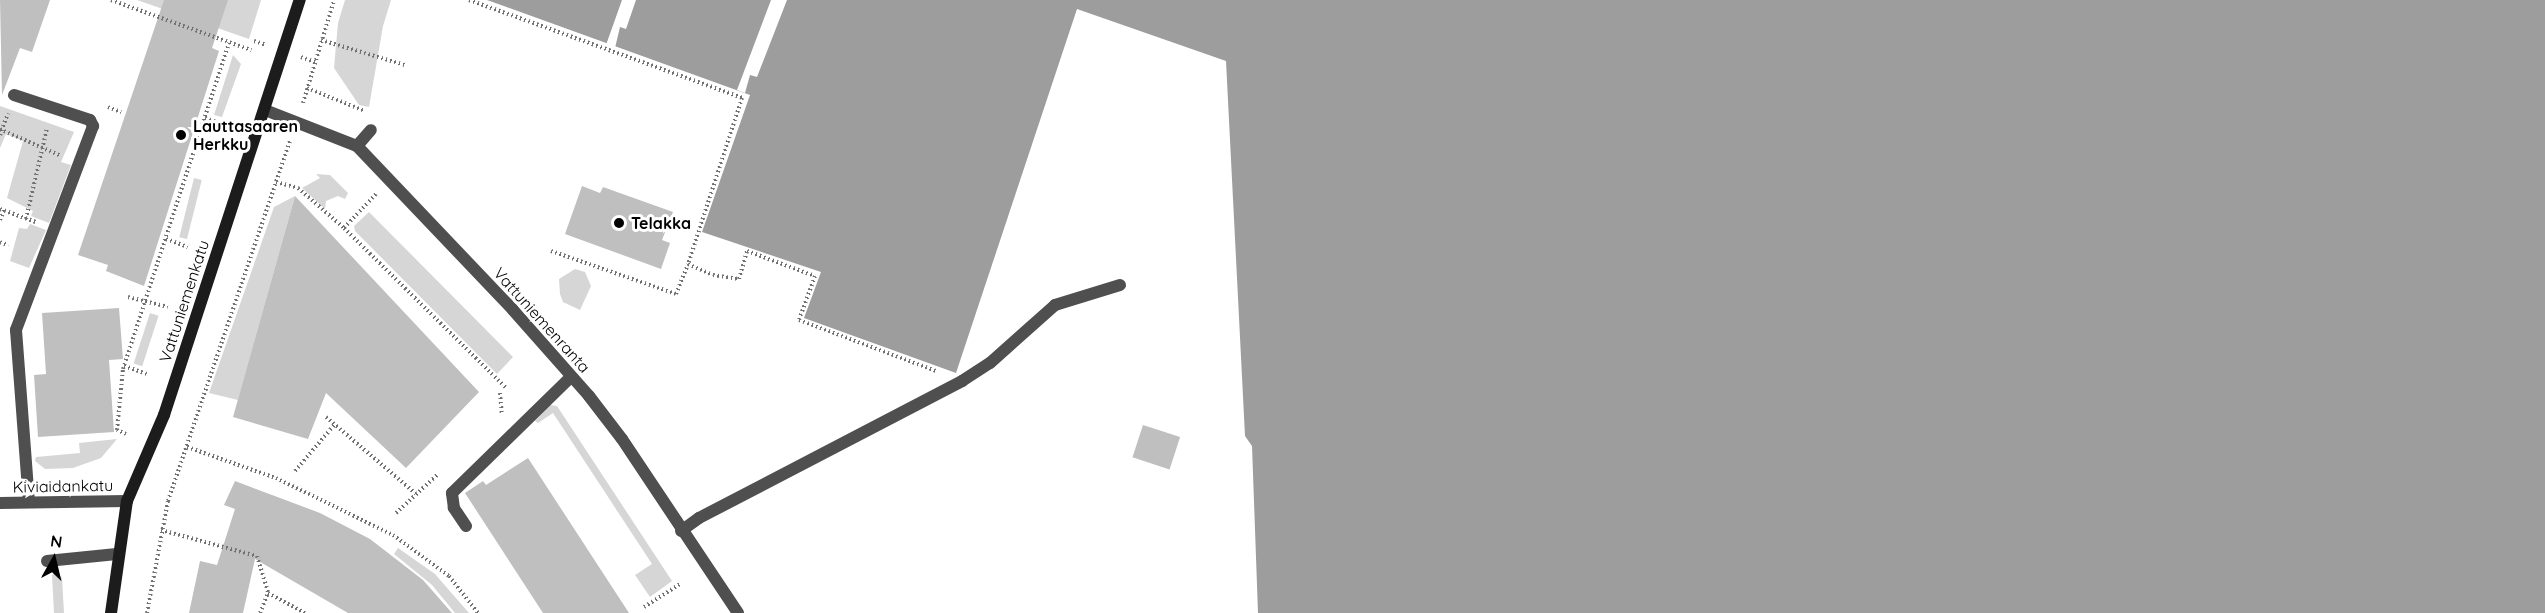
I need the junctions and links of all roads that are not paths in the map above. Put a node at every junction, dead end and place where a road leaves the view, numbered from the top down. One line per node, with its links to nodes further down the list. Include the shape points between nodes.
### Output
1 (300, 0): 3 (street, Vattuniemenkatu)
2 (14, 95): 9 (street, via 90,120 93,126 16,330)
3 (266, 110): 5 (street, Vattuniemenranta); 8 (street, Vattuniemenkatu, via 164,415)
4 (371, 130): 5 (street)
5 (357, 146): 7 (street, Vattuniemenranta)
6 (1120, 285): 12 (street, via 1055,305 990,363 962,381)
7 (571, 377): 11 (street, via 452,493 454,508); 12 (street, Vattuniemenranta, via 622,439)
8 (127, 501): 9 (street, Kiviaidankatu); 13 (street, Vattuniemenkatu)
9 (29, 502): 10 (street, Kiviaidankatu)
10 (0, 503)
11 (466, 526)
12 (681, 531): 16 (street, Vattuniemenranta)
13 (117, 554): 14 (street); 15 (street, Vattuniemenkatu)
14 (47, 561)
15 (111, 613)
16 (738, 613)

